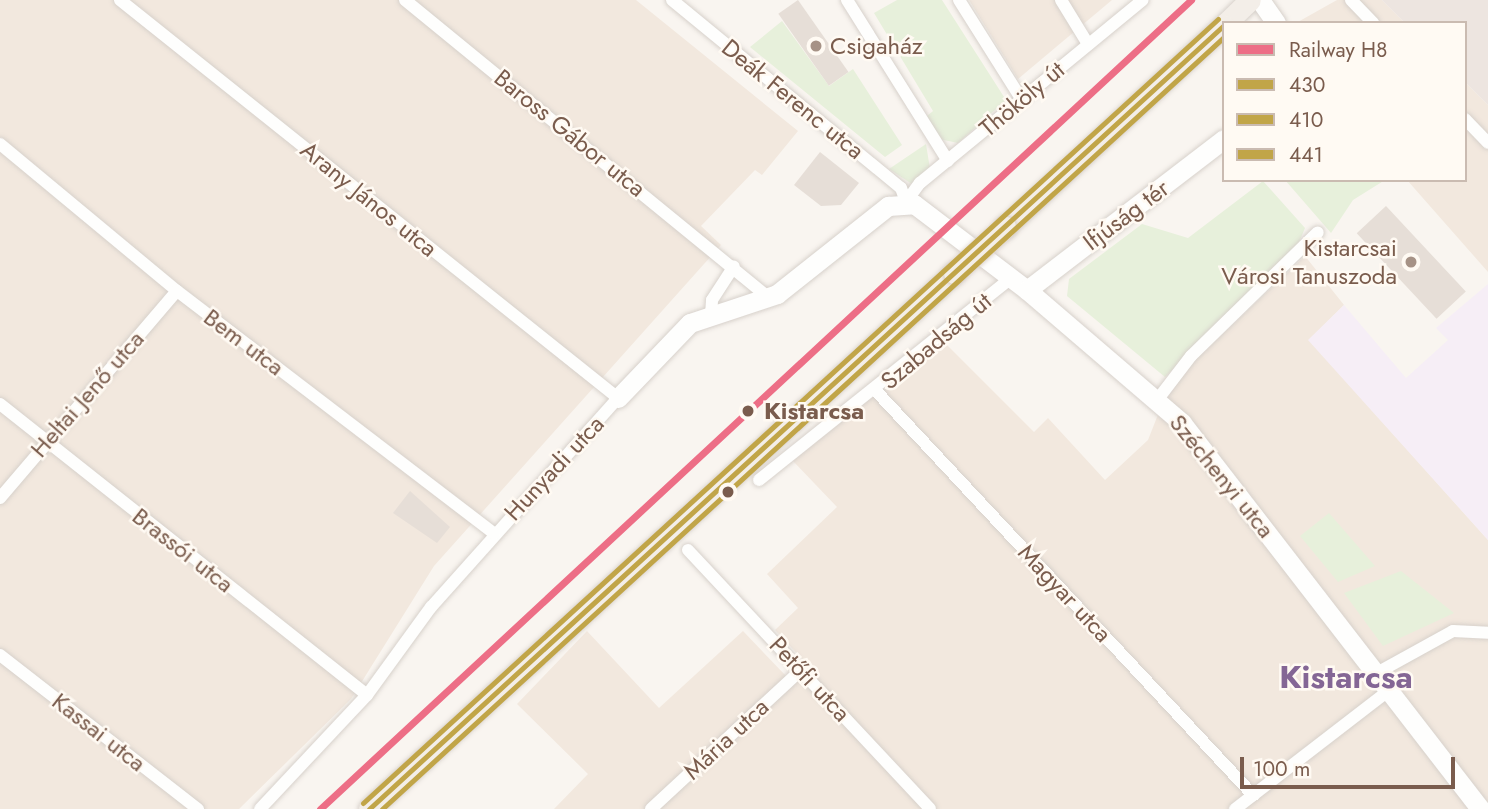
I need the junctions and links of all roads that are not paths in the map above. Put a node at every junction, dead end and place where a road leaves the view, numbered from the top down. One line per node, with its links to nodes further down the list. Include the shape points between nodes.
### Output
1 (120, 0): 30 (street, Arany János utca)
2 (405, 0): 24 (street, Baross Gábor utca)
3 (673, 0): 22 (street, Deák Ferenc utca, via 901,188)
4 (847, 0): 21 (street)
5 (959, 0): 16 (street)
6 (1061, 0): 15 (street)
7 (1143, 0): 15 (street, Thököly út)
8 (1250, 0): 11 (main road)
9 (1260, 0): 12 (main road)
10 (1351, 0): 13 (street)
11 (1228, 21)
12 (1275, 21)
13 (1371, 21)
14 (1222, 27): 48 (main road, bridge)
15 (1088, 44): 16 (street, Thököly út)
16 (1021, 100): 21 (street, Thököly út)
17 (1467, 121): 19 (street)
18 (1222, 140): 25 (main road, Ifjúság tér)
19 (1488, 143)
20 (0, 144): 26 (street, Bem utca)
21 (948, 161): 22 (street, Thököly út, via 920,183)
22 (906, 202): 25 (main road, Széchenyi utca, via 925,211); 27 (main road, Hunyadi utca, via 878,212)
23 (1318, 232): 31 (street, via 1191,356)
24 (734, 267): 27 (street, Baross Gábor utca); 28 (street, via 712,300)
25 (1019, 284): 29 (street, Szabadság út); 31 (main road, Széchenyi utca)
26 (177, 291): 33 (street, Heltai Jenő utca); 36 (street, Bem utca)
27 (769, 298): 28 (main road, Hunyadi utca)
28 (711, 315): 30 (main road, Hunyadi utca, via 690,323)
29 (876, 391): 34 (street, Szabadság út); 44 (street, Magyar utca)
30 (618, 398): 36 (street, Hunyadi utca)
31 (1158, 399): 41 (main road, Széchenyi utca, via 1208,452)
32 (0, 404): 33 (street, Brassói utca)
33 (44, 441): 35 (street, Heltai Jenő utca); 43 (street, Brassói utca)
34 (759, 480)
35 (0, 498)
36 (494, 533): 43 (street, Hunyadi utca)
37 (688, 550): 40 (street, Petőfi utca)
38 (1488, 633): 41 (street, via 1453,631)
39 (0, 655): 46 (street, Kassai utca)
40 (802, 670): 45 (street, Petőfi utca); 49 (street, Mária utca)
41 (1375, 674): 42 (main road, Széchenyi utca)
42 (1388, 691): 44 (street); 51 (main road, Széchenyi utca)
43 (367, 695): 47 (street, Hunyadi utca)
44 (1254, 795): 50 (street)
45 (928, 808)
46 (198, 809)
47 (260, 809)
48 (369, 809)
49 (652, 809)
50 (1236, 809)
51 (1480, 809)

